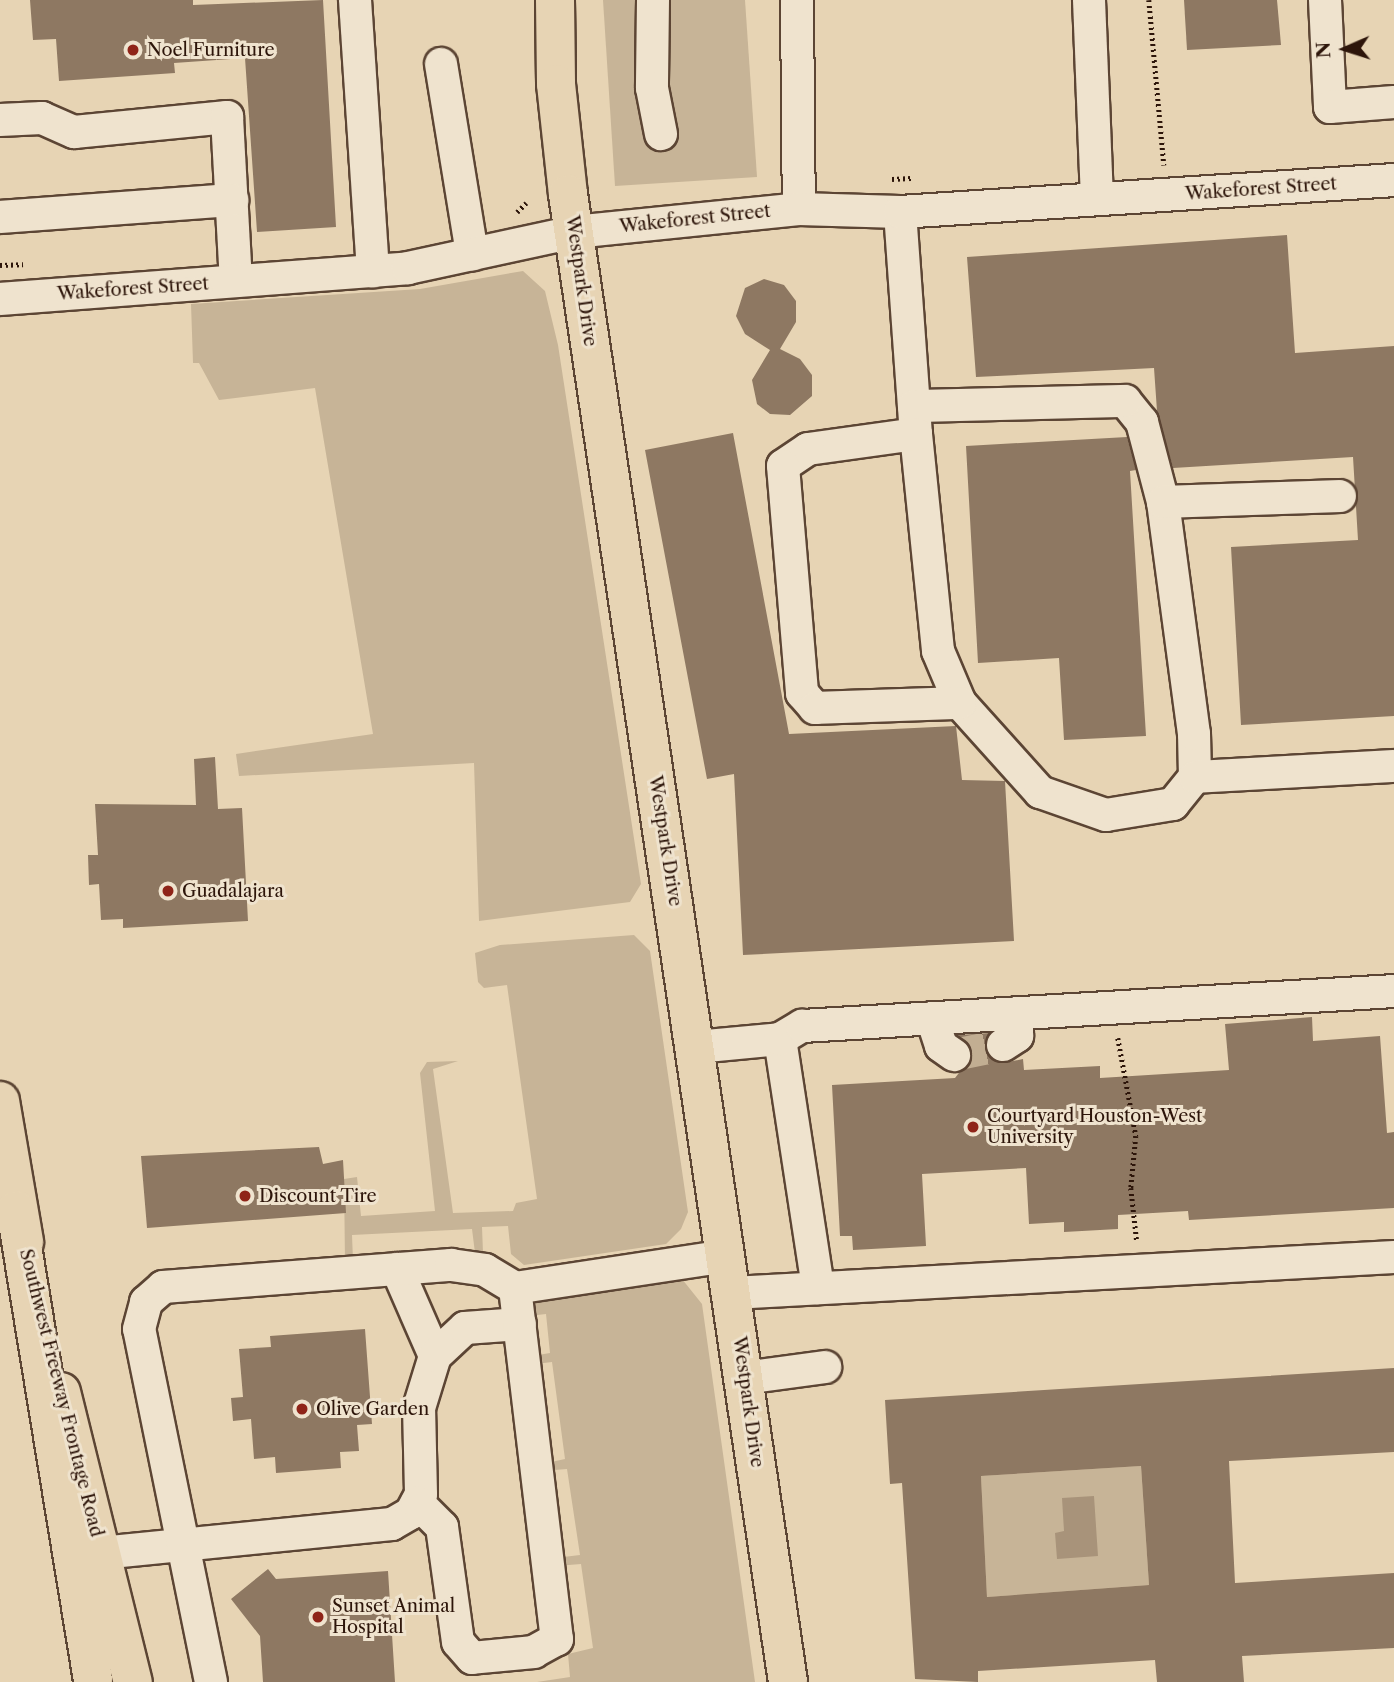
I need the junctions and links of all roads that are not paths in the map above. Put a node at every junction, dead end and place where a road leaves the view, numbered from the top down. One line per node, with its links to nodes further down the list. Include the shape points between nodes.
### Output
1 (355, 0): 19 (street)
2 (555, 0): 17 (main road, Westpark Drive, via 559,124)
3 (653, 0): 10 (street, via 652,88)
4 (797, 0): 14 (street)
5 (1089, 0): 12 (street)
6 (1325, 0): 8 (street, via 1330,107)
7 (441, 64): 18 (street)
8 (1394, 102)
9 (1, 119): 13 (street, via 42,118 74,132 227,117)
10 (661, 134)
11 (1394, 180): 12 (street, Wakeforest Street)
12 (1097, 199): 15 (street, Wakeforest Street)
13 (232, 200): 16 (street); 20 (street)
14 (799, 209): 15 (street, Wakeforest Street); 17 (street, Wakeforest Street)
15 (900, 212): 22 (street)
16 (0, 217)
17 (574, 232): 18 (street, Wakeforest Street); 33 (main road, Westpark Drive)
18 (472, 254): 19 (street, Wakeforest Street)
19 (373, 271): 20 (street, Wakeforest Street)
20 (236, 281): 21 (street, Wakeforest Street)
21 (0, 299)
22 (915, 420): 24 (street, via 1125,401 1142,422); 25 (street, via 938,651); 25 (street, via 808,449 783,466 802,693 815,708)
23 (1340, 496): 24 (street)
24 (1163, 502): 27 (street, via 1194,734)
25 (960, 703): 27 (street, via 1040,792 1106,815 1173,804)
26 (1394, 766): 27 (street)
27 (1195, 777)
28 (1394, 991): 29 (street)
29 (1017, 1013): 30 (street); 32 (street, via 1017,1036)
30 (932, 1018): 31 (street, via 803,1026); 34 (street, via 941,1046)
31 (780, 1039): 33 (street); 41 (street)
32 (1003, 1045)
33 (695, 1047): 39 (main road, Westpark Drive)
34 (954, 1055)
35 (0, 1101): 36 (main road, Southwest Freeway Frontage Road)
36 (16, 1210): 48 (main road, Southwest Freeway Frontage Road); 49 (main road)
37 (1394, 1257): 41 (street)
38 (397, 1269): 40 (street, via 451,1265 485,1270); 43 (street); 47 (street, via 163,1287 146,1302 139,1329)
39 (729, 1274): 40 (street); 41 (street); 45 (main road, Westpark Drive)
40 (515, 1288): 42 (street)
41 (818, 1288)
42 (520, 1324): 43 (street, via 465,1328); 46 (street, via 557,1639 534,1652 472,1658 458,1642 442,1527)
43 (435, 1356): 46 (street, via 419,1408)
44 (825, 1367): 45 (street)
45 (744, 1378): 52 (main road, Westpark Drive)
46 (417, 1502): 47 (street, via 411,1513 392,1524)
47 (183, 1542): 48 (street); 51 (street)
48 (101, 1553): 50 (main road, Southwest Freeway Frontage Road)
49 (93, 1682)
50 (133, 1682)
51 (211, 1682)
52 (788, 1682)

